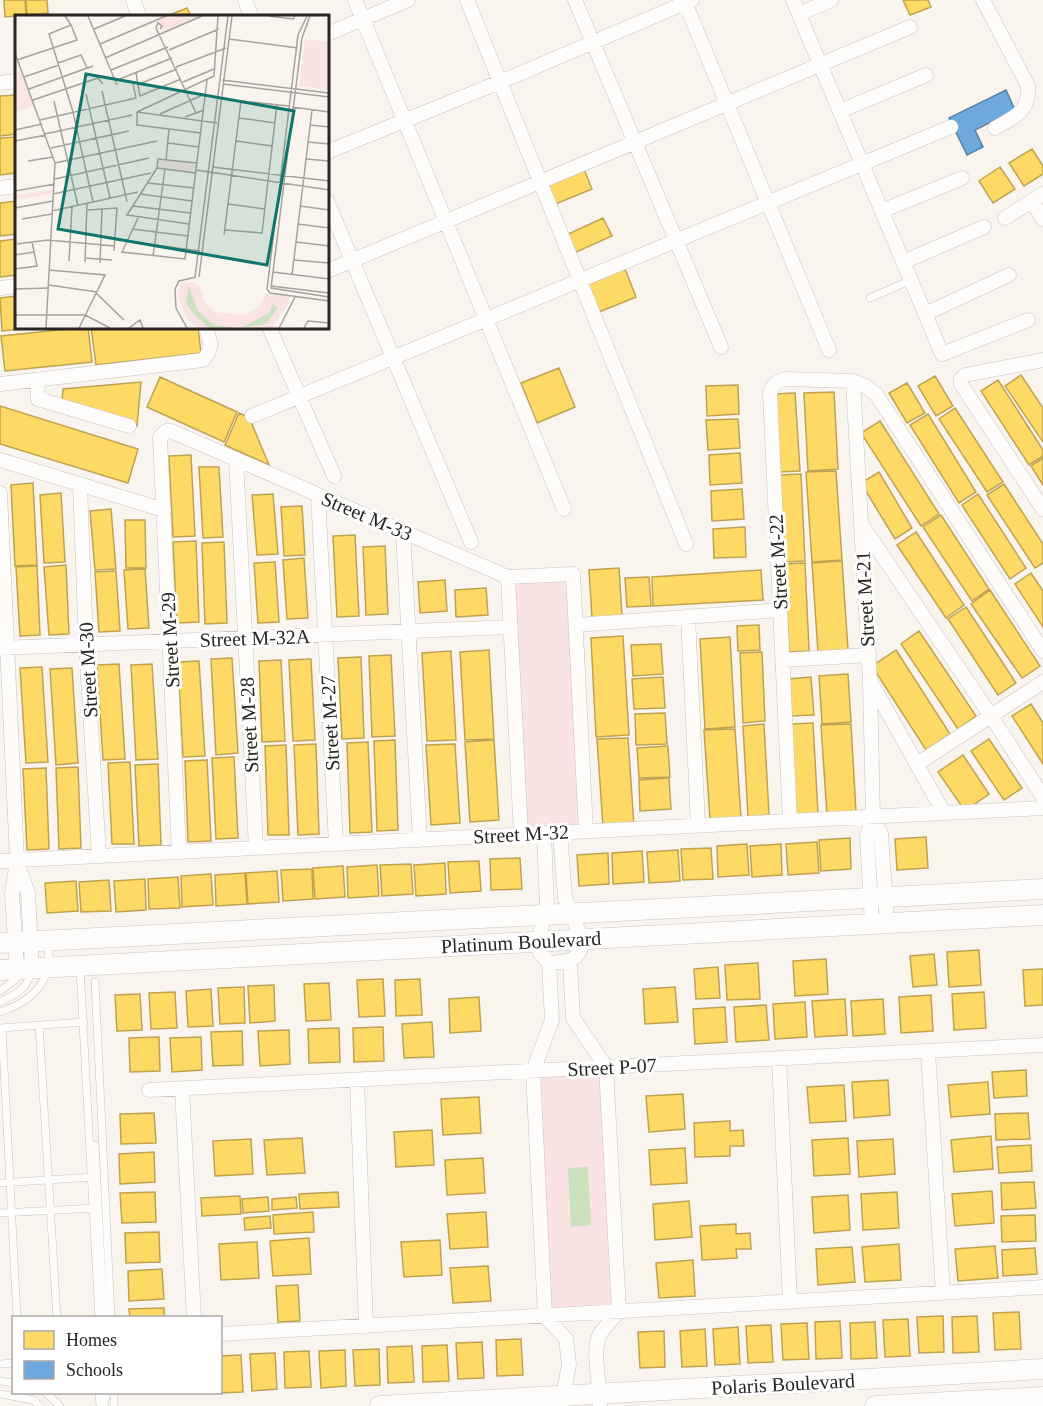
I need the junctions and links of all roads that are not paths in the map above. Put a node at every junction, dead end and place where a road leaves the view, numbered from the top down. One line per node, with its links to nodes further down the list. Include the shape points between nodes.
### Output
1 (133, 0): 12 (street)
2 (245, 0): 13 (street)
3 (355, 0): 14 (street)
4 (408, 0): 14 (street)
5 (467, 0): 21 (street)
6 (575, 0): 17 (street)
7 (793, 0): 11 (street)
8 (831, 0): 11 (street)
9 (983, 0): 27 (street, via 1028,86 1029,95 1019,115)
10 (687, 1): 17 (street); 23 (street)
11 (799, 14): 18 (street)
12 (139, 15)
13 (251, 15)
14 (363, 19): 16 (street); 25 (street)
15 (910, 27): 18 (street)
16 (328, 34)
17 (594, 42): 21 (street); 28 (street)
18 (820, 64): 23 (street); 24 (street)
19 (926, 75): 24 (street)
20 (15, 81): 22 (street)
21 (500, 82): 25 (street); 32 (street)
22 (0, 83)
23 (726, 104): 28 (street); 37 (street)
24 (840, 111): 30 (street)
25 (405, 120): 29 (street); 41 (street)
26 (951, 127): 30 (street)
27 (995, 128)
28 (634, 142): 32 (street); 43 (street)
29 (328, 152)
30 (862, 164): 37 (street); 38 (street)
31 (962, 178): 38 (street)
32 (540, 182): 41 (street); 49 (street)
33 (15, 186): 34 (street)
34 (0, 188)
35 (1038, 197): 39 (street); 40 (street)
36 (328, 203): 44 (street)
37 (768, 203): 43 (street); 59 (street)
38 (882, 211): 45 (street)
39 (1005, 218)
40 (1043, 219)
41 (446, 221): 44 (street); 54 (street)
42 (984, 227): 45 (street)
43 (676, 241): 49 (street); 58 (street)
44 (352, 260): 46 (street); 60 (street)
45 (903, 262): 48 (street)
46 (328, 271)
47 (1008, 275): 53 (street)
48 (911, 280): 52 (lane); 53 (street)
49 (580, 281): 54 (street); 81 (street)
50 (15, 286): 51 (street)
51 (0, 288)
52 (870, 298)
53 (925, 314): 55 (street, via 942,354)
54 (486, 320): 60 (street); 77 (street)
55 (1028, 320)
56 (205, 328): 62 (street, via 211,343 203,360)
57 (269, 328): 65 (street)
58 (721, 347)
59 (829, 350)
60 (393, 358): 65 (street); 80 (street)
61 (1042, 363): 75 (street, via 965,375 961,384)
62 (37, 380): 64 (street); 67 (street, via 38,399)
63 (853, 381): 78 (street, Street M-21); 83 (street, Street M-22, via 785,380 773,385 770,393); 93 (street, via 876,394)
64 (0, 384)
65 (299, 397): 66 (street); 71 (street)
66 (252, 416)
67 (129, 426)
68 (166, 431): 70 (street, Street M-33); 76 (street, Street M-29, via 160,437)
69 (0, 459): 72 (street)
70 (236, 459): 74 (street, Street M-33); 89 (street, Street M-28)
71 (334, 476)
72 (80, 483): 76 (street); 91 (street, Street M-30)
73 (0, 494): 92 (street)
74 (318, 495): 79 (street, Street M-33); 88 (street, Street M-27)
75 (1043, 509)
76 (164, 510): 90 (street, Street M-29)
77 (564, 510)
78 (861, 524): 94 (street, Street M-21); 98 (street)
79 (403, 532): 82 (street, Street M-33); 87 (street)
80 (471, 542)
81 (686, 544)
82 (508, 577): 85 (street, Street M-33, via 573,574); 86 (street)
83 (780, 610): 84 (street); 95 (street, Street M-22)
84 (687, 616): 85 (street); 105 (street)
85 (576, 625): 106 (street)
86 (511, 627): 87 (street, Street M-32A); 109 (street)
87 (408, 632): 88 (street, Street M-32A); 110 (street)
88 (325, 635): 89 (street, Street M-32A); 111 (street, Street M-27)
89 (245, 638): 90 (street, Street M-32A); 112 (street, Street M-28)
90 (170, 641): 91 (street, Street M-32A); 113 (street, Street M-29)
91 (86, 645): 92 (street, Street M-32A); 114 (street, Street M-30)
92 (3, 648): 115 (street)
93 (1043, 651)
94 (868, 655): 95 (street); 96 (street, Street M-21)
95 (783, 660): 104 (street, Street M-22)
96 (870, 681): 99 (street); 103 (street, Street M-21)
97 (1043, 682): 98 (street)
98 (991, 716): 99 (street); 100 (street)
99 (917, 764): 102 (street)
100 (1043, 797)
101 (1043, 808): 102 (street, Street M-32)
102 (944, 813): 103 (street, Street M-32)
103 (873, 817): 104 (street, Street M-32); 118 (street, Street M-21, via 881,834)
104 (790, 821): 105 (street, Street M-32)
105 (698, 825): 106 (street, Street M-32)
106 (586, 831): 108 (street, Street M-32)
107 (544, 833): 108 (street, Street M-32); 109 (street, Street M-32); 120 (street)
108 (560, 833): 119 (street, via 565,898)
109 (521, 834): 110 (street, Street M-32)
110 (420, 840): 111 (street, Street M-32)
111 (336, 844): 112 (street, Street M-32)
112 (256, 848): 113 (street, Street M-32)
113 (179, 852): 114 (street, Street M-32)
114 (99, 856): 115 (street, Street M-32)
115 (17, 860): 116 (street, Street M-32); 125 (street, via 28,893)
116 (0, 861)
117 (1043, 890): 118 (street, Platinum Boulevard)
118 (878, 898): 119 (street, Platinum Boulevard); 122 (street, Street M-21)
119 (570, 914): 120 (street, Platinum Boulevard); 123 (street)
120 (545, 915): 124 (street); 125 (street, Platinum Boulevard)
121 (1043, 915): 122 (street, Platinum Boulevard)
122 (879, 924): 123 (street, Platinum Boulevard)
123 (582, 939): 124 (street, Platinum Boulevard); 126 (street, via 577,957)
124 (538, 942): 127 (street, via 542,958); 128 (street, Platinum Boulevard)
125 (15, 957): 128 (street, Platinum Boulevard); 129 (lane, via 16,979); 130 (lane, via 28,984); 132 (lane, via 37,991 19,1006)
126 (570, 962): 127 (street); 133 (street)
127 (549, 963): 134 (street)
128 (88, 974): 131 (lane); 146 (lane, via 99,987 100,1010 95,1019)
129 (0, 991)
130 (0, 1002)
131 (85, 1009): 135 (lane); 146 (lane)
132 (0, 1012)
133 (573, 1018): 134 (street); 141 (street)
134 (552, 1020): 142 (street)
135 (84, 1022): 136 (lane); 146 (lane)
136 (39, 1025): 137 (lane); 147 (lane)
137 (1, 1028): 149 (lane)
138 (1043, 1045): 139 (street, Street P-07)
139 (928, 1051): 140 (street, Street P-07); 155 (street)
140 (779, 1058): 141 (street, Street P-07); 156 (street)
141 (606, 1067): 142 (street, Street P-07); 157 (street)
142 (533, 1071): 143 (street, Street P-07); 164 (street)
143 (357, 1080): 144 (street, Street P-07); 165 (street)
144 (182, 1089): 145 (street, Street P-07); 163 (street)
145 (149, 1090)
146 (97, 1177): 147 (lane); 150 (lane); 150 (lane)
147 (49, 1180): 149 (lane); 151 (lane)
148 (0, 1183): 149 (lane)
149 (10, 1183): 152 (lane)
150 (99, 1208): 151 (lane); 160 (lane); 161 (lane); 162 (lane)
151 (50, 1210): 152 (lane); 159 (lane)
152 (12, 1213): 153 (lane); 158 (lane)
153 (0, 1214)
154 (1043, 1287): 155 (street)
155 (943, 1293): 156 (street)
156 (790, 1302): 157 (street)
157 (619, 1311): 164 (street); 167 (street, via 599,1335)
158 (17, 1316)
159 (57, 1316)
160 (99, 1316)
161 (104, 1316)
162 (111, 1316)
163 (194, 1316)
164 (545, 1316): 165 (street); 167 (street)
165 (366, 1326): 166 (street)
166 (222, 1334)
167 (583, 1365): 172 (street); 173 (street)
168 (1043, 1369): 172 (street, Polaris Boulevard)
169 (0, 1394): 174 (lane, via 33,1400)
170 (47, 1394): 175 (lane)
171 (1043, 1397): 177 (street, Polaris Boulevard)
172 (600, 1400): 173 (street, Polaris Boulevard)
173 (562, 1401): 176 (street, Polaris Boulevard)
174 (40, 1406)
175 (60, 1406)
176 (380, 1406)
177 (875, 1406)

